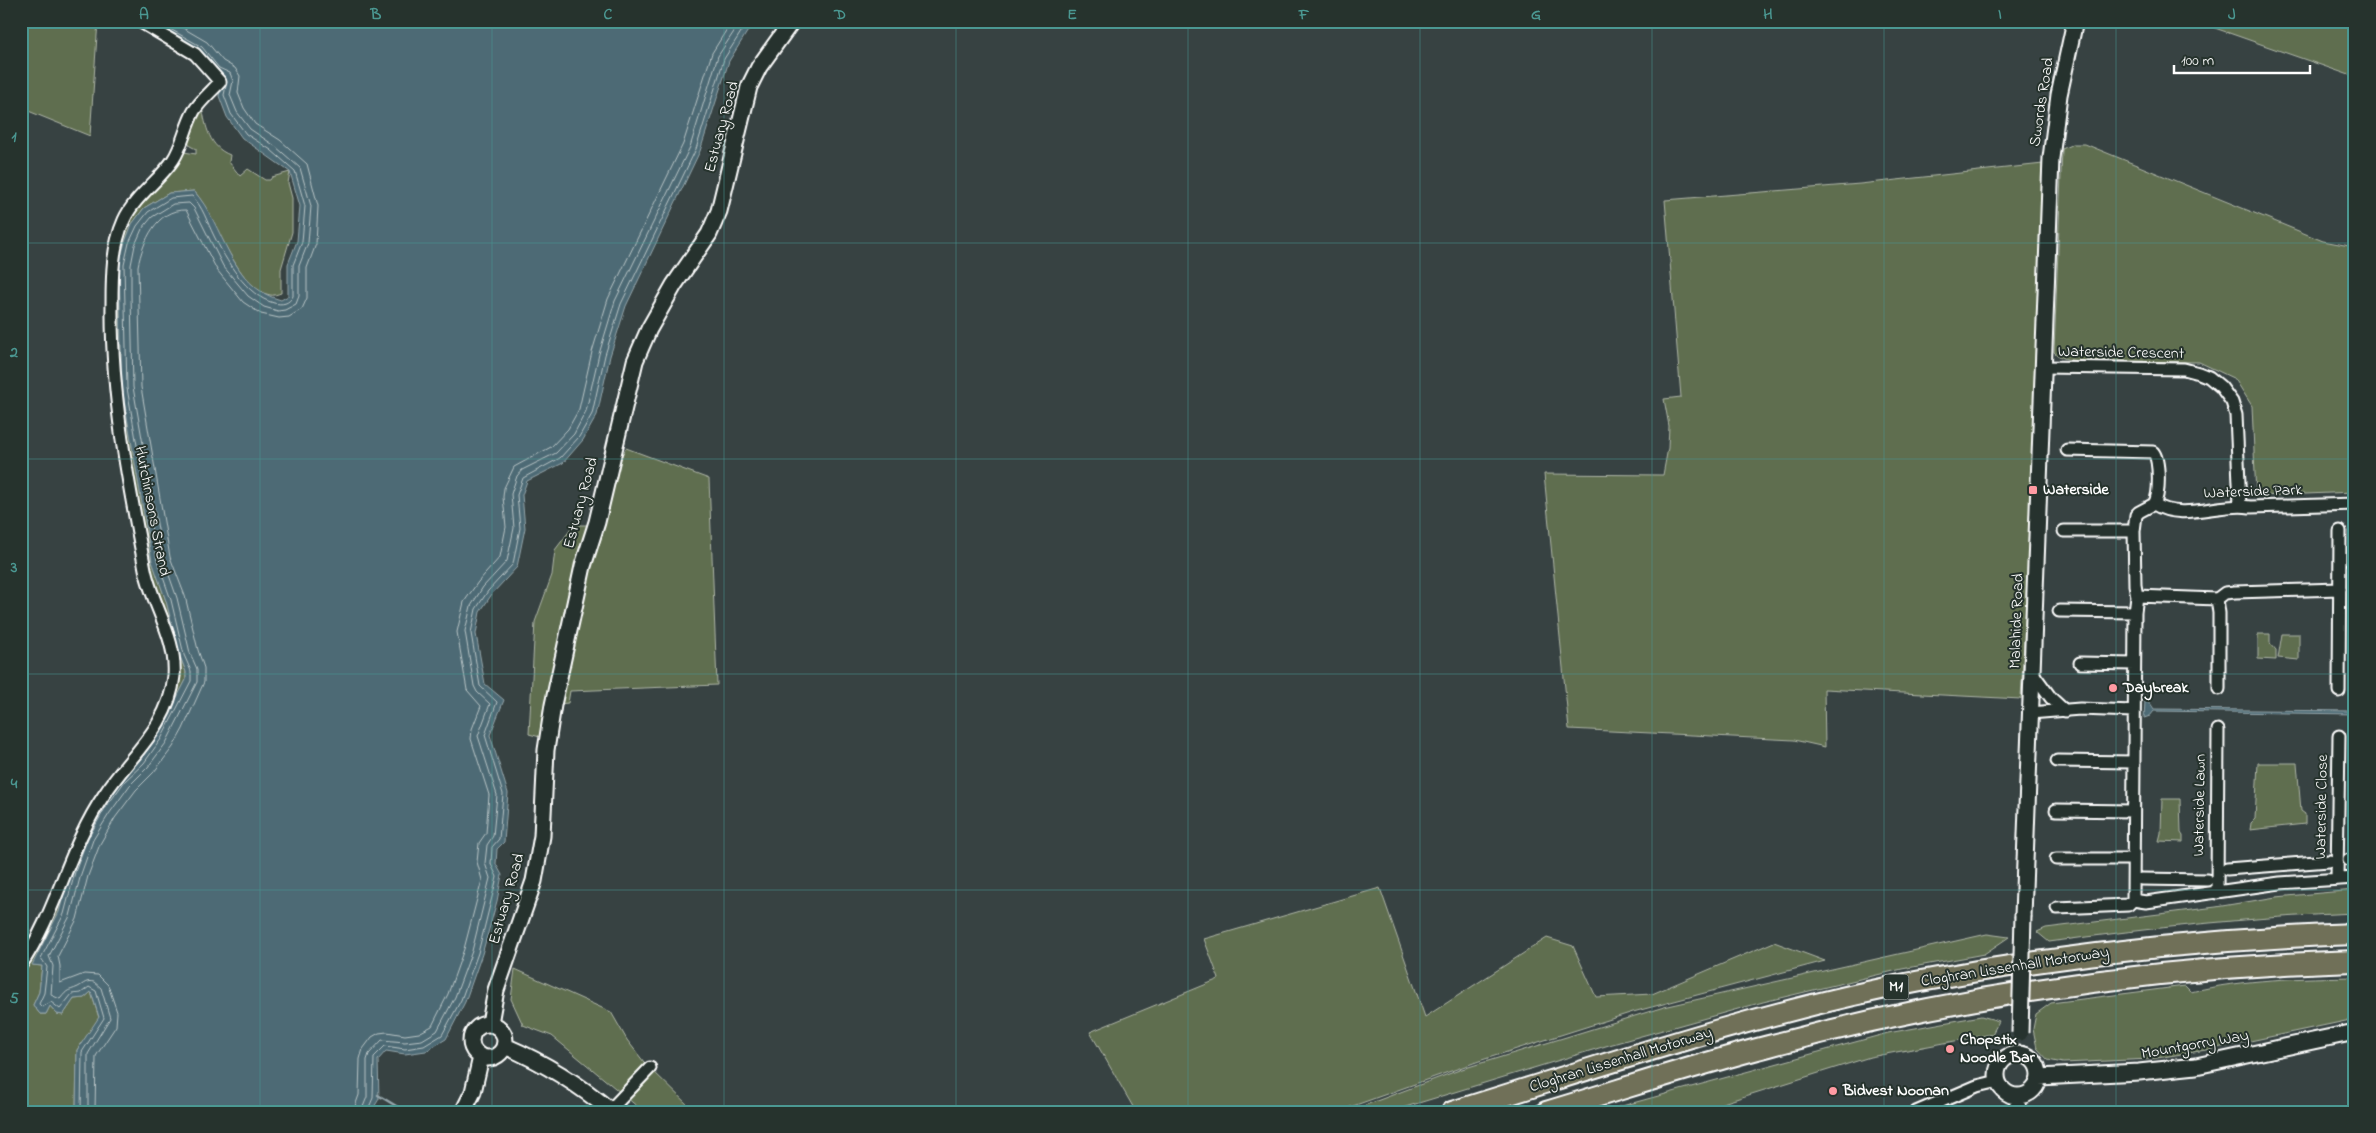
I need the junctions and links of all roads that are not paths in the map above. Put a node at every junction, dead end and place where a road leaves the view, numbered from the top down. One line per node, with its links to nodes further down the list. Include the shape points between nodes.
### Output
1 (139, 21): 49 (street, Hutchinsons Strand, via 195,54 220,82 195,109 182,145 167,169 125,217 113,256 112,320 118,420 146,577 168,636 174,675 162,719 104,794 84,826 51,911)
2 (792, 21): 50 (street, Estuary Road, via 749,86 719,211 709,234 648,329 635,361 597,522 582,566 553,704 546,750 542,836 534,881 496,990)
3 (2075, 21): 4 (street, Swords Road, via 2053,136)
4 (2049, 189): 5 (street, Malahide Road)
5 (2043, 367): 9 (street, Waterside Crescent, via 2184,369 2209,377 2232,402 2236,415); 20 (street, Malahide Road)
6 (2067, 450): 7 (street, via 2153,452 2157,459 2158,495)
7 (2154, 504): 9 (street, Waterside Park, via 2164,510 2177,511); 11 (street, via 2136,515)
8 (2355, 504): 9 (street, Waterside Park)
9 (2240, 506)
10 (2064, 531): 11 (street)
11 (2134, 531): 14 (street)
12 (2340, 531): 13 (street)
13 (2340, 589): 15 (street, via 2236,592 2225,593); 22 (street)
14 (2137, 596): 15 (street); 17 (street)
15 (2217, 599): 21 (street)
16 (2059, 612): 17 (street)
17 (2135, 612): 19 (street)
18 (2080, 663): 19 (street)
19 (2134, 664): 24 (street)
20 (2032, 672): 23 (street, via 2051,698); 25 (street, Malahide Road)
21 (2219, 689)
22 (2339, 691)
23 (2065, 710): 24 (street); 25 (street)
24 (2133, 710): 29 (street)
25 (2030, 713): 53 (street, Malahide Road, bridge)
26 (2218, 730): 41 (street, Waterside Lawn)
27 (2339, 736): 39 (street, Waterside Close)
28 (2057, 761): 29 (street)
29 (2134, 762): 31 (street)
30 (2056, 810): 31 (street)
31 (2133, 811): 33 (street)
32 (2056, 859): 33 (street)
33 (2132, 859): 45 (street)
34 (2329, 861): 35 (street)
35 (2279, 865): 36 (street); 42 (street)
36 (2227, 869)
37 (2355, 878): 39 (street)
38 (2141, 879): 40 (street)
39 (2337, 879): 42 (street)
40 (2172, 880): 41 (street); 44 (street)
41 (2211, 880): 43 (street)
42 (2280, 883): 43 (street)
43 (2217, 893): 44 (street)
44 (2173, 899): 45 (street)
45 (2133, 900): 46 (street, via 2128,905)
46 (2057, 908)
47 (2355, 934): 61 (highway, Cloghran Lissenhall Motorway / M1, via 2257,938 2135,949 1921,981 1730,1027)
48 (2355, 961): 62 (highway, Cloghran Lissenhall Motorway / M1, via 2224,966 2063,985 1983,999 1769,1046)
49 (21, 964)
50 (490, 1024): 52 (street, via 504,1034); 54 (street, via 475,1029 470,1040 473,1050)
51 (2355, 1032): 56 (street, Mountgorry Way, via 2196,1066)
52 (505, 1046): 54 (street, via 493,1058); 59 (street, via 540,1061 580,1086)
53 (2021, 1055): 56 (street, via 2036,1065); 57 (street, via 2004,1060 1998,1070)
54 (482, 1057): 60 (street, via 473,1092)
55 (650, 1068): 59 (street)
56 (2039, 1077): 58 (street, via 2030,1093)
57 (1998, 1081): 58 (street, via 2005,1092); 63 (street, via 1977,1086)
58 (2018, 1096): 64 (street)
59 (611, 1111)
60 (463, 1112)
61 (1452, 1112)
62 (1546, 1112)
63 (1916, 1112)
64 (2018, 1112)

